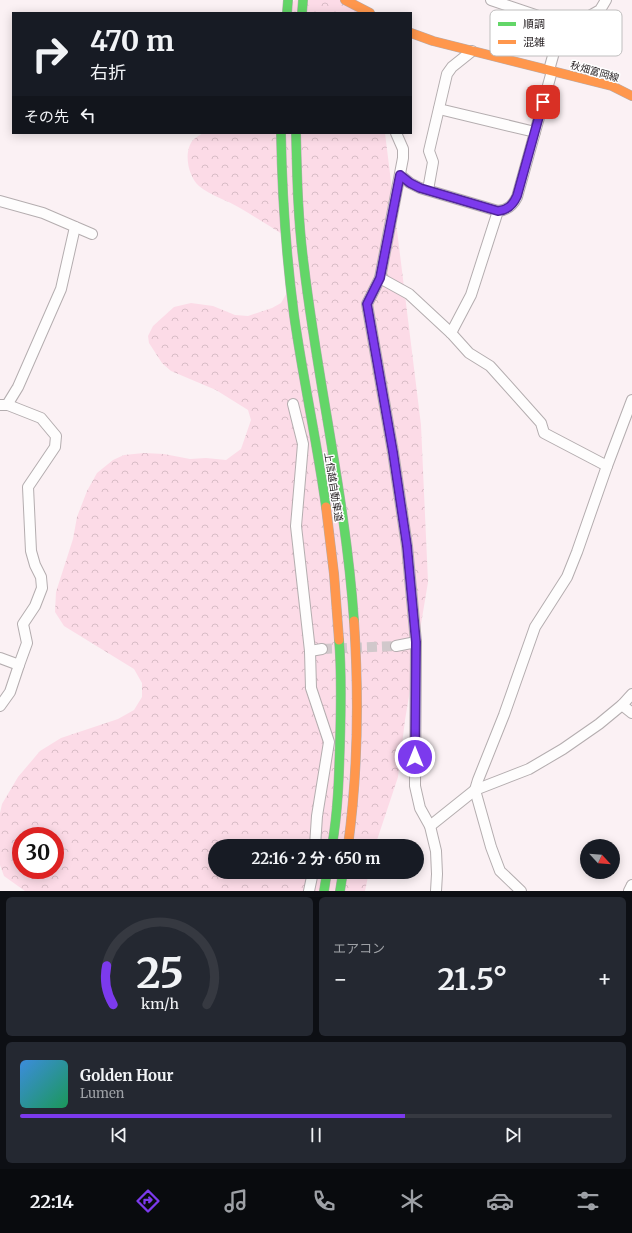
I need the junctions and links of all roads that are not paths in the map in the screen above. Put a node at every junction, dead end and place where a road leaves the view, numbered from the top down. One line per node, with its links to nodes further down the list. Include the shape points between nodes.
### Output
1 (288, 0): 8 (main road)
2 (303, 0): 9 (main road)
3 (345, 0): 10 (main road)
4 (491, 0): 6 (street)
5 (606, 0): 7 (street)
6 (521, 10)
7 (600, 10)
8 (287, 12)
9 (302, 12)
10 (368, 12)
11 (412, 33): 12 (main road, 秋畑富岡線)
12 (472, 51): 13 (main road, 秋畑富岡線); 18 (street, via 447,74)
13 (490, 55)
14 (493, 56): 16 (main road, 秋畑富岡線)
15 (554, 56): 16 (street)
16 (550, 70): 17 (main road, 秋畑富岡線, via 612,86); 19 (street)
17 (632, 96)
18 (439, 109): 19 (street); 24 (street, via 429,151 433,162)
19 (535, 132): 26 (street, via 517,196 505,210)
20 (281, 134): 48 (main road, 上信越自動車道, via 291,291 322,479 338,607 341,723 339,785)
21 (296, 134): 49 (main road, 上信越自動車道, via 300,229 306,284 337,472 353,605 357,724)
22 (396, 134): 23 (street, via 403,149)
23 (400, 175): 24 (street, via 410,183); 29 (street)
24 (428, 190): 26 (street)
25 (0, 201): 27 (street, via 43,213)
26 (498, 211): 30 (street, via 471,295)
27 (75, 227): 28 (street); 33 (street, via 61,289 18,387)
28 (92, 234)
29 (380, 278): 30 (street, via 409,294); 35 (street, via 367,304 407,546)
30 (451, 333): 34 (street, via 469,353 490,366 541,423 544,434)
31 (632, 400): 34 (street)
32 (294, 404): 38 (street, via 303,444 296,526)
33 (3, 407): 40 (street, via 42,418 56,436 55,447 28,487 31,551 34,565 41,577 42,588 35,606 23,624 27,642)
34 (607, 466): 45 (street, via 567,578 534,627)
35 (416, 642): 36 (street); 46 (street, via 415,786 420,808)
36 (396, 646)
37 (322, 649): 38 (street)
38 (310, 651): 47 (street, via 311,688 329,742)
39 (0, 658): 40 (street)
40 (19, 665): 43 (street, via 10,692)
41 (632, 694): 42 (street)
42 (622, 705): 44 (street); 45 (street, via 584,736 529,769)
43 (0, 706)
44 (632, 713)
45 (475, 790): 46 (street); 58 (street, via 500,871)
46 (430, 826): 57 (street, via 437,862)
47 (315, 839)
48 (333, 839)
49 (349, 839)
50 (312, 879): 54 (street)
51 (326, 879): 55 (main road)
52 (342, 879): 56 (main road)
53 (632, 885): 59 (street)
54 (309, 891)
55 (324, 891)
56 (340, 891)
57 (436, 891)
58 (521, 891)
59 (629, 891)

